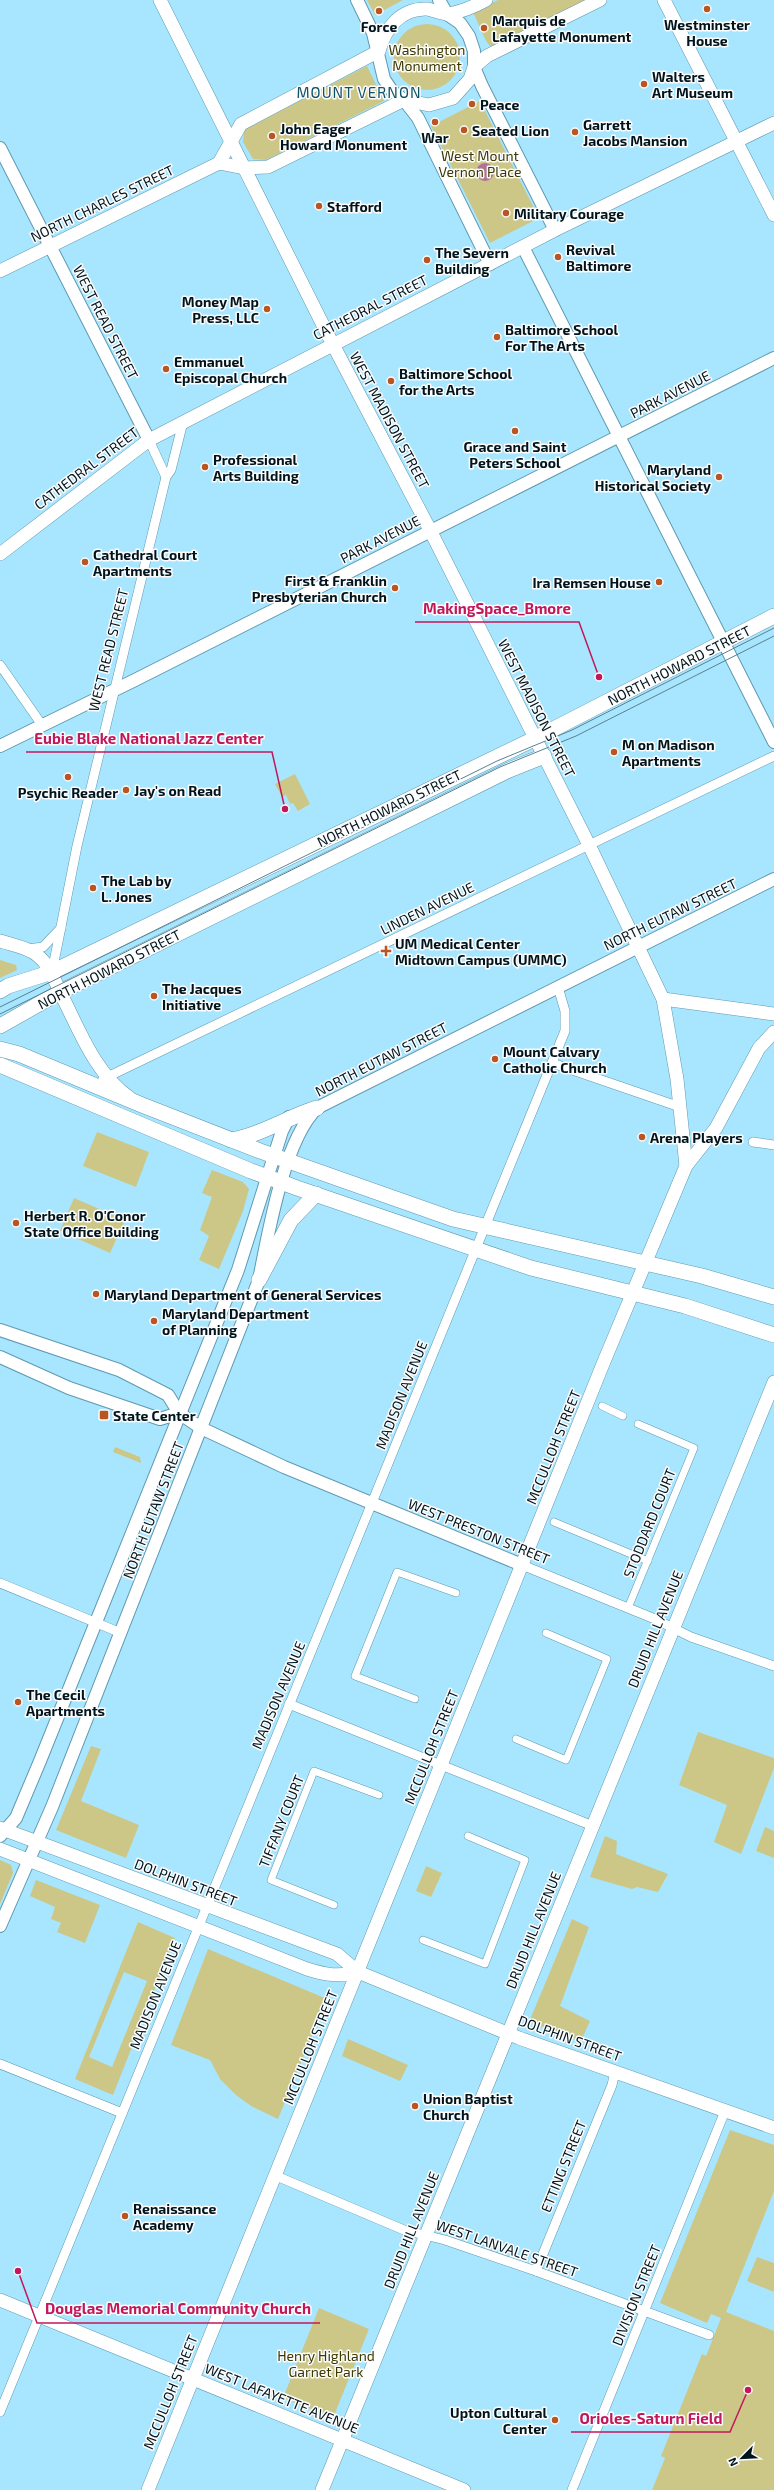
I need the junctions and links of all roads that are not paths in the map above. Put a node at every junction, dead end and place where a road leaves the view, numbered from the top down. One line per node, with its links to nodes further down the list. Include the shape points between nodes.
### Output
1 (160, 0): 12 (main road, WEST MADISON STREET)
2 (357, 0): 8 (street, via 372,29)
3 (439, 0): 7 (street)
4 (486, 0): 7 (main road, via 471,8)
5 (600, 0): 9 (main road, via 487,56)
6 (664, 0): 13 (main road)
7 (447, 14): 8 (main road, via 426,9 404,15 388,30); 9 (street, via 460,23 469,36 474,51)
8 (379, 51): 10 (street, via 384,79 392,91); 12 (main road, via 245,121)
9 (474, 67): 10 (main road, via 462,89 447,100 429,105); 18 (street)
10 (404, 100): 16 (main road, via 268,167); 21 (street, via 418,118)
11 (774, 122): 13 (main road, CATHEDRAL STREET)
12 (231, 141): 15 (main road); 16 (main road, WEST MADISON STREET)
13 (736, 141): 17 (main road); 18 (main road, CATHEDRAL STREET)
14 (0, 148): 19 (street, WEST READ STREET)
15 (219, 163): 16 (main road); 19 (main road, NORTH CHARLES STREET)
16 (244, 168): 23 (main road, WEST MADISON STREET)
17 (774, 215)
18 (555, 230): 20 (main road, CATHEDRAL STREET)
19 (50, 246): 22 (main road, NORTH CHARLES STREET); 27 (street, WEST READ STREET)
20 (522, 247): 21 (main road, CATHEDRAL STREET); 26 (street)
21 (490, 264): 23 (main road, CATHEDRAL STREET)
22 (0, 272)
23 (332, 344): 25 (main road, CATHEDRAL STREET); 29 (main road, WEST MADISON STREET)
24 (774, 358): 26 (street, PARK AVENUE)
25 (183, 422): 27 (main road, CATHEDRAL STREET); 28 (street, WEST READ STREET, via 171,470)
26 (619, 436): 29 (street, PARK AVENUE); 32 (street)
27 (149, 440): 28 (street, WEST READ STREET); 30 (main road, CATHEDRAL STREET)
28 (166, 477): 34 (street, WEST READ STREET)
29 (430, 530): 34 (street, PARK AVENUE); 36 (main road, WEST MADISON STREET)
30 (0, 554)
31 (774, 616): 32 (main road, NORTH HOWARD STREET)
32 (724, 642): 36 (main road, NORTH HOWARD STREET); 37 (street)
33 (0, 665): 35 (street)
34 (114, 690): 35 (street, PARK AVENUE); 43 (street, WEST READ STREET, via 77,846)
35 (42, 725): 38 (street, PARK AVENUE)
36 (534, 739): 39 (main road, WEST MADISON STREET); 47 (main road, NORTH HOWARD STREET)
37 (774, 742)
38 (0, 746)
39 (544, 756): 41 (main road, WEST MADISON STREET); 50 (main road, NORTH HOWARD STREET, via 508,770)
40 (774, 756): 41 (street, LINDEN AVENUE)
41 (589, 845): 45 (main road, WEST MADISON STREET); 58 (street, LINDEN AVENUE)
42 (774, 879): 45 (street, NORTH EUTAW STREET)
43 (63, 925): 46 (street, via 43,947); 47 (street, WEST READ STREET)
44 (0, 941): 46 (main road)
45 (639, 946): 48 (street, NORTH EUTAW STREET); 51 (main road, WEST MADISON STREET)
46 (24, 948): 47 (main road, via 38,955)
47 (52, 972): 49 (main road, NORTH HOWARD STREET); 50 (main road)
48 (558, 987): 56 (street, MADISON AVENUE, via 566,1022); 62 (street, NORTH EUTAW STREET)
49 (0, 991)
50 (60, 992): 53 (main road, NORTH HOWARD STREET); 58 (main road, via 91,1053)
51 (663, 999): 52 (main road); 61 (main road, WEST MADISON STREET, via 672,1042)
52 (774, 1014)
53 (0, 1026)
54 (772, 1035): 69 (main road, MCCULLOH STREET, via 759,1048 716,1128)
55 (0, 1049): 59 (main road, via 19,1054)
56 (552, 1063): 61 (street); 73 (street, MADISON AVENUE)
57 (0, 1065): 70 (main road)
58 (109, 1077): 59 (street, LINDEN AVENUE); 60 (main road, via 127,1096)
59 (92, 1084): 60 (main road)
60 (142, 1105): 64 (main road)
61 (680, 1107): 69 (main road, WEST MADISON STREET)
62 (316, 1108): 63 (main road); 68 (street, NORTH EUTAW STREET, via 303,1124)
63 (289, 1117): 64 (main road, via 249,1136); 67 (street, NORTH EUTAW STREET)
64 (231, 1140): 67 (main road)
65 (753, 1142): 66 (street)
66 (774, 1145)
67 (274, 1157): 68 (main road); 70 (street, NORTH EUTAW STREET)
68 (289, 1162): 71 (street, NORTH EUTAW STREET); 73 (main road)
69 (686, 1166): 75 (main road, MCCULLOH STREET)
70 (268, 1177): 71 (main road); 84 (street, NORTH EUTAW STREET, via 238,1270)
71 (282, 1182): 72 (main road); 76 (street, NORTH EUTAW STREET)
72 (316, 1194): 74 (main road); 76 (main road, via 291,1220)
73 (484, 1228): 74 (street, MADISON AVENUE); 75 (main road)
74 (475, 1250): 77 (main road, via 531,1268); 88 (street, MADISON AVENUE)
75 (645, 1262): 77 (main road, MCCULLOH STREET); 78 (main road)
76 (259, 1280): 87 (street, NORTH EUTAW STREET)
77 (633, 1292): 80 (main road); 91 (main road, MCCULLOH STREET)
78 (774, 1297)
79 (0, 1330): 84 (street, WEST PRESTON STREET, via 119,1370 168,1395)
80 (774, 1335)
81 (0, 1357): 84 (street, via 69,1388 160,1419)
82 (774, 1382): 96 (main road, DRUID HILL AVENUE)
83 (602, 1406): 85 (street)
84 (178, 1413): 87 (street, WEST PRESTON STREET); 95 (street, NORTH EUTAW STREET)
85 (623, 1416)
86 (638, 1424): 90 (street, STODDARD COURT, via 694,1448)
87 (201, 1428): 88 (street, WEST PRESTON STREET); 97 (street, NORTH EUTAW STREET)
88 (371, 1504): 91 (street, WEST PRESTON STREET); 101 (street, MADISON AVENUE)
89 (554, 1522): 90 (street)
90 (648, 1561): 94 (street, STODDARD COURT)
91 (522, 1565): 94 (street, WEST PRESTON STREET); 103 (main road, MCCULLOH STREET)
92 (0, 1583): 95 (street)
93 (456, 1594): 100 (street, via 398,1572 355,1676)
94 (628, 1608): 96 (street, WEST PRESTON STREET)
95 (95, 1622): 97 (street); 106 (street, NORTH EUTAW STREET, via 16,1818)
96 (673, 1628): 99 (street, WEST PRESTON STREET, via 691,1637); 105 (main road, DRUID HILL AVENUE)
97 (121, 1633): 108 (street, NORTH EUTAW STREET)
98 (546, 1633): 102 (street, via 607,1659 566,1760)
99 (774, 1666)
100 (415, 1699)
101 (290, 1704): 103 (street); 112 (street, MADISON AVENUE)
102 (516, 1739)
103 (442, 1764): 105 (street); 116 (main road, MCCULLOH STREET)
104 (378, 1795): 111 (street, TIFFANY COURT, via 314,1771 271,1880)
105 (593, 1826): 117 (main road, DRUID HILL AVENUE)
106 (2, 1831): 108 (main road, DOLPHIN STREET)
107 (468, 1836): 115 (street, via 525,1860 485,1964)
108 (36, 1842): 110 (street, NORTH EUTAW STREET); 112 (main road, DOLPHIN STREET)
109 (0, 1849): 110 (main road)
110 (28, 1860): 113 (street, NORTH EUTAW STREET); 114 (main road)
111 (334, 1905)
112 (206, 1906): 114 (street, MADISON AVENUE); 116 (main road, DOLPHIN STREET, via 337,1954)
113 (0, 1926)
114 (198, 1927): 116 (main road, via 319,1973 341,1976); 121 (street, MADISON AVENUE)
115 (423, 1940)
116 (358, 1972): 117 (main road, DOLPHIN STREET); 123 (main road, MCCULLOH STREET)
117 (508, 2032): 119 (main road, DOLPHIN STREET); 124 (main road, DRUID HILL AVENUE)
118 (0, 2064): 121 (street)
119 (615, 2072): 120 (main road, DOLPHIN STREET); 125 (street, ETTING STREET, via 612,2085)
120 (725, 2111): 122 (main road, DOLPHIN STREET); 127 (street, DIVISION STREET)
121 (122, 2113): 128 (street, MADISON AVENUE)
122 (774, 2128)
123 (274, 2175): 124 (street, WEST LANVALE STREET, via 404,2230); 130 (main road, MCCULLOH STREET)
124 (426, 2235): 125 (street, WEST LANVALE STREET); 132 (main road, DRUID HILL AVENUE)
125 (536, 2271): 127 (street, WEST LANVALE STREET)
126 (0, 2300): 128 (main road, WEST LAFAYETTE AVENUE)
127 (644, 2311): 129 (street, WEST LANVALE STREET); 137 (street, DIVISION STREET)
128 (39, 2316): 130 (main road, WEST LAFAYETTE AVENUE); 131 (street, MADISON AVENUE)
129 (709, 2334)
130 (192, 2379): 132 (main road, WEST LAFAYETTE AVENUE); 134 (main road, MCCULLOH STREET)
131 (0, 2412)
132 (343, 2440): 133 (main road, WEST LAFAYETTE AVENUE); 135 (main road, DRUID HILL AVENUE)
133 (448, 2487): 136 (main road, WEST LAFAYETTE AVENUE)
134 (148, 2490)
135 (322, 2490)
136 (464, 2490)
137 (572, 2490)

